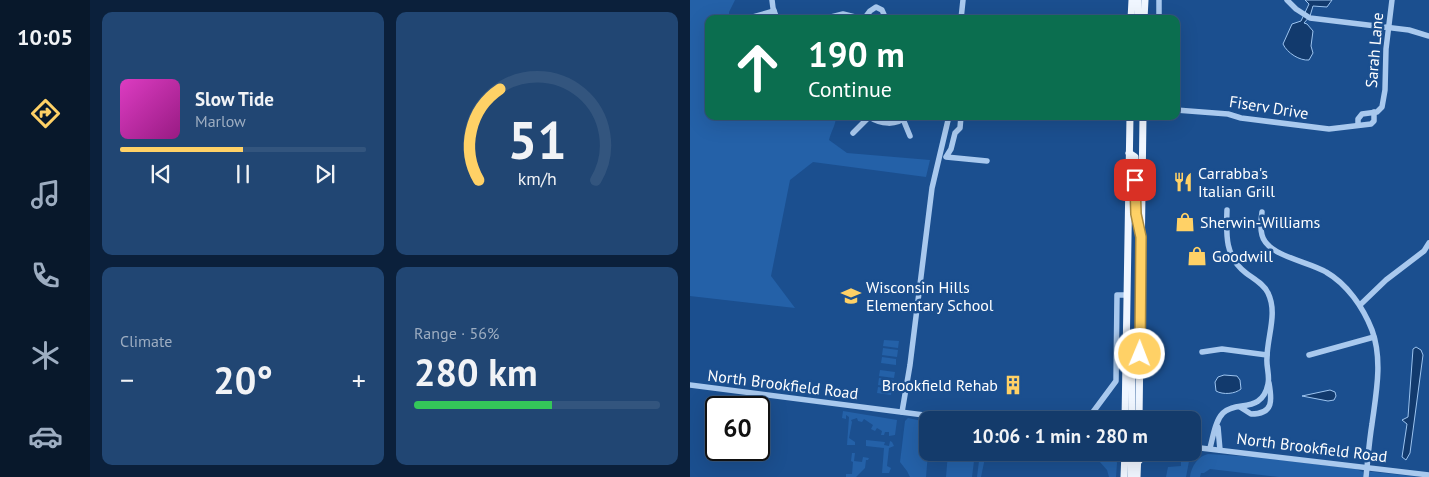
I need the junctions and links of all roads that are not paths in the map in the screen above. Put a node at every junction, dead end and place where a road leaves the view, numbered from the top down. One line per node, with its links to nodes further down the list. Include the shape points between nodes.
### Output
1 (772, 0): 9 (street)
2 (963, 0): 14 (street)
3 (1132, 0): 15 (main road)
4 (1138, 0): 16 (main road)
5 (1145, 0): 17 (main road)
6 (1159, 0): 18 (street)
7 (1287, 0): 19 (street, via 1310,18)
8 (1392, 0): 19 (street, Sarah Lane)
9 (774, 11): 10 (street); 11 (street)
10 (760, 15)
11 (776, 15)
12 (866, 15): 13 (street, via 876,7)
13 (884, 15)
14 (961, 15)
15 (1131, 15)
16 (1138, 15)
17 (1144, 15)
18 (1159, 15)
19 (1389, 28): 20 (street); 21 (street, Sarah Lane)
20 (1429, 36)
21 (1383, 103): 23 (street, Fiserv Drive)
22 (1180, 110): 32 (street, Fiserv Drive, via 1329,129)
23 (1374, 112): 32 (street, Fiserv Drive, via 1362,114); 32 (street, Fiserv Drive, via 1373,123)
24 (866, 120): 33 (street)
25 (875, 120): 26 (street, via 886,123)
26 (901, 120)
27 (906, 120): 34 (street)
28 (948, 120): 35 (street)
29 (961, 120): 37 (street)
30 (1130, 120): 36 (main road)
31 (1143, 120): 42 (main road)
32 (1358, 125)
33 (853, 133)
34 (910, 136)
35 (940, 153): 37 (street); 38 (street)
36 (1129, 153): 42 (main road, via 1135,157 1136,214); 44 (main road)
37 (946, 158): 38 (street); 39 (street)
38 (938, 160): 60 (street)
39 (987, 161)
40 (1227, 210): 51 (street, via 1227,243 1233,258 1263,286 1271,299)
41 (1262, 212): 47 (street, via 1262,237 1270,248 1326,272 1339,281)
42 (1141, 237): 45 (main road)
43 (1429, 243): 47 (street, via 1424,251)
44 (1128, 273): 45 (main road); 46 (main road)
45 (1140, 292): 59 (main road)
46 (1128, 295): 48 (main road); 56 (street, via 1116,294 1116,381)
47 (1360, 305): 49 (street)
48 (1127, 312): 57 (main road); 58 (main road, via 1131,335)
49 (1374, 337): 52 (street); 71 (street, via 1378,371)
50 (1202, 352): 51 (street, via 1222,349)
51 (1267, 355): 53 (street)
52 (1309, 355)
53 (1268, 381): 55 (street, via 1261,398); 55 (street, via 1272,400 1267,409 1251,414)
54 (690, 385): 60 (street, North Brookfield Road)
55 (1240, 407): 62 (street, via 1225,411)
56 (1093, 411)
57 (1124, 411)
58 (1132, 411)
59 (1139, 411)
60 (902, 412): 61 (street, North Brookfield Road)
61 (919, 414)
62 (1219, 419): 64 (street); 65 (street)
63 (1201, 448): 64 (street, North Brookfield Road)
64 (1210, 448): 65 (street, North Brookfield Road)
65 (1220, 450): 71 (street, North Brookfield Road)
66 (1121, 461): 70 (main road)
67 (1124, 461): 70 (main road)
68 (1131, 461): 74 (main road)
69 (1138, 462): 75 (main road)
70 (1124, 468): 73 (main road)
71 (1367, 468): 72 (street, North Brookfield Road); 76 (street)
72 (1428, 475)
73 (1124, 477)
74 (1131, 477)
75 (1137, 477)
76 (1366, 477)

